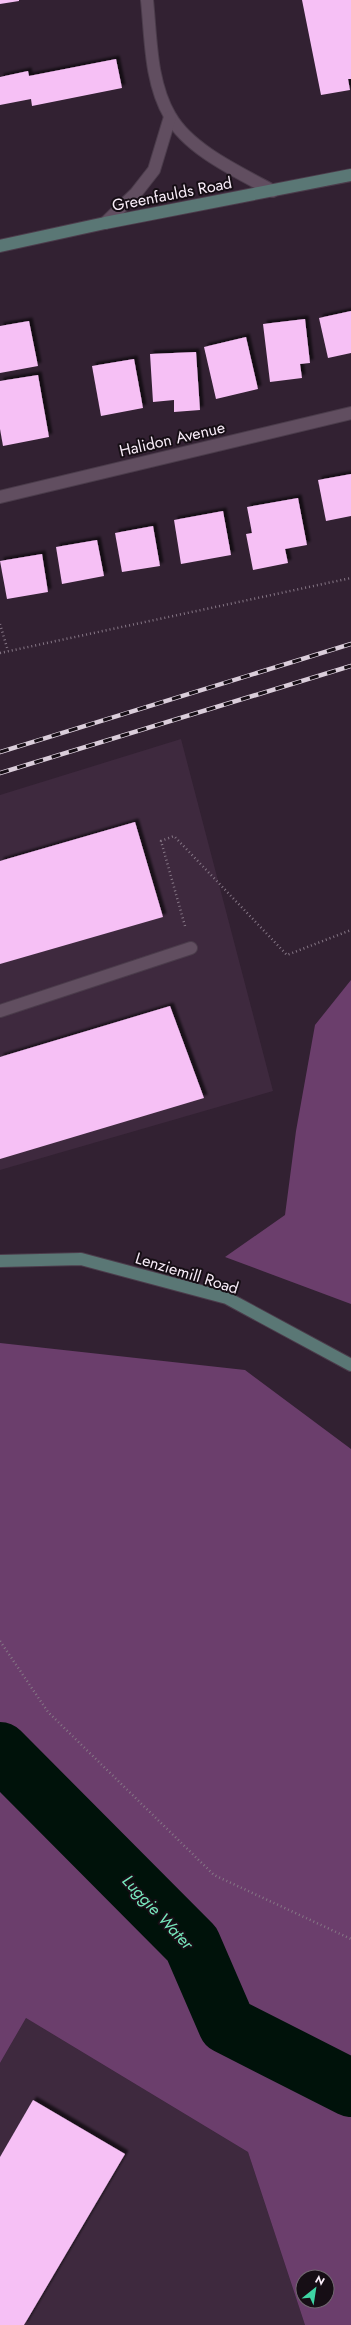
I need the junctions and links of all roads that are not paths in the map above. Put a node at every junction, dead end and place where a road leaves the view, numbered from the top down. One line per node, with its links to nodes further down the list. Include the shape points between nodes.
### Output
1 (147, 0): 2 (street, via 156,78)
2 (170, 117): 4 (street, via 191,141 230,168); 5 (street, via 154,170 136,193)
3 (351, 176): 4 (main road, Greenfaulds Road)
4 (273, 191): 5 (main road, Greenfaulds Road)
5 (105, 223): 6 (main road, Greenfaulds Road)
6 (0, 246)
7 (351, 413): 8 (street, Halidon Avenue)
8 (0, 497)
9 (191, 948): 10 (street)
10 (0, 1012)
11 (0, 1261): 12 (main road, Lenziemill Road, via 81,1259 227,1298)
12 (351, 1365)

